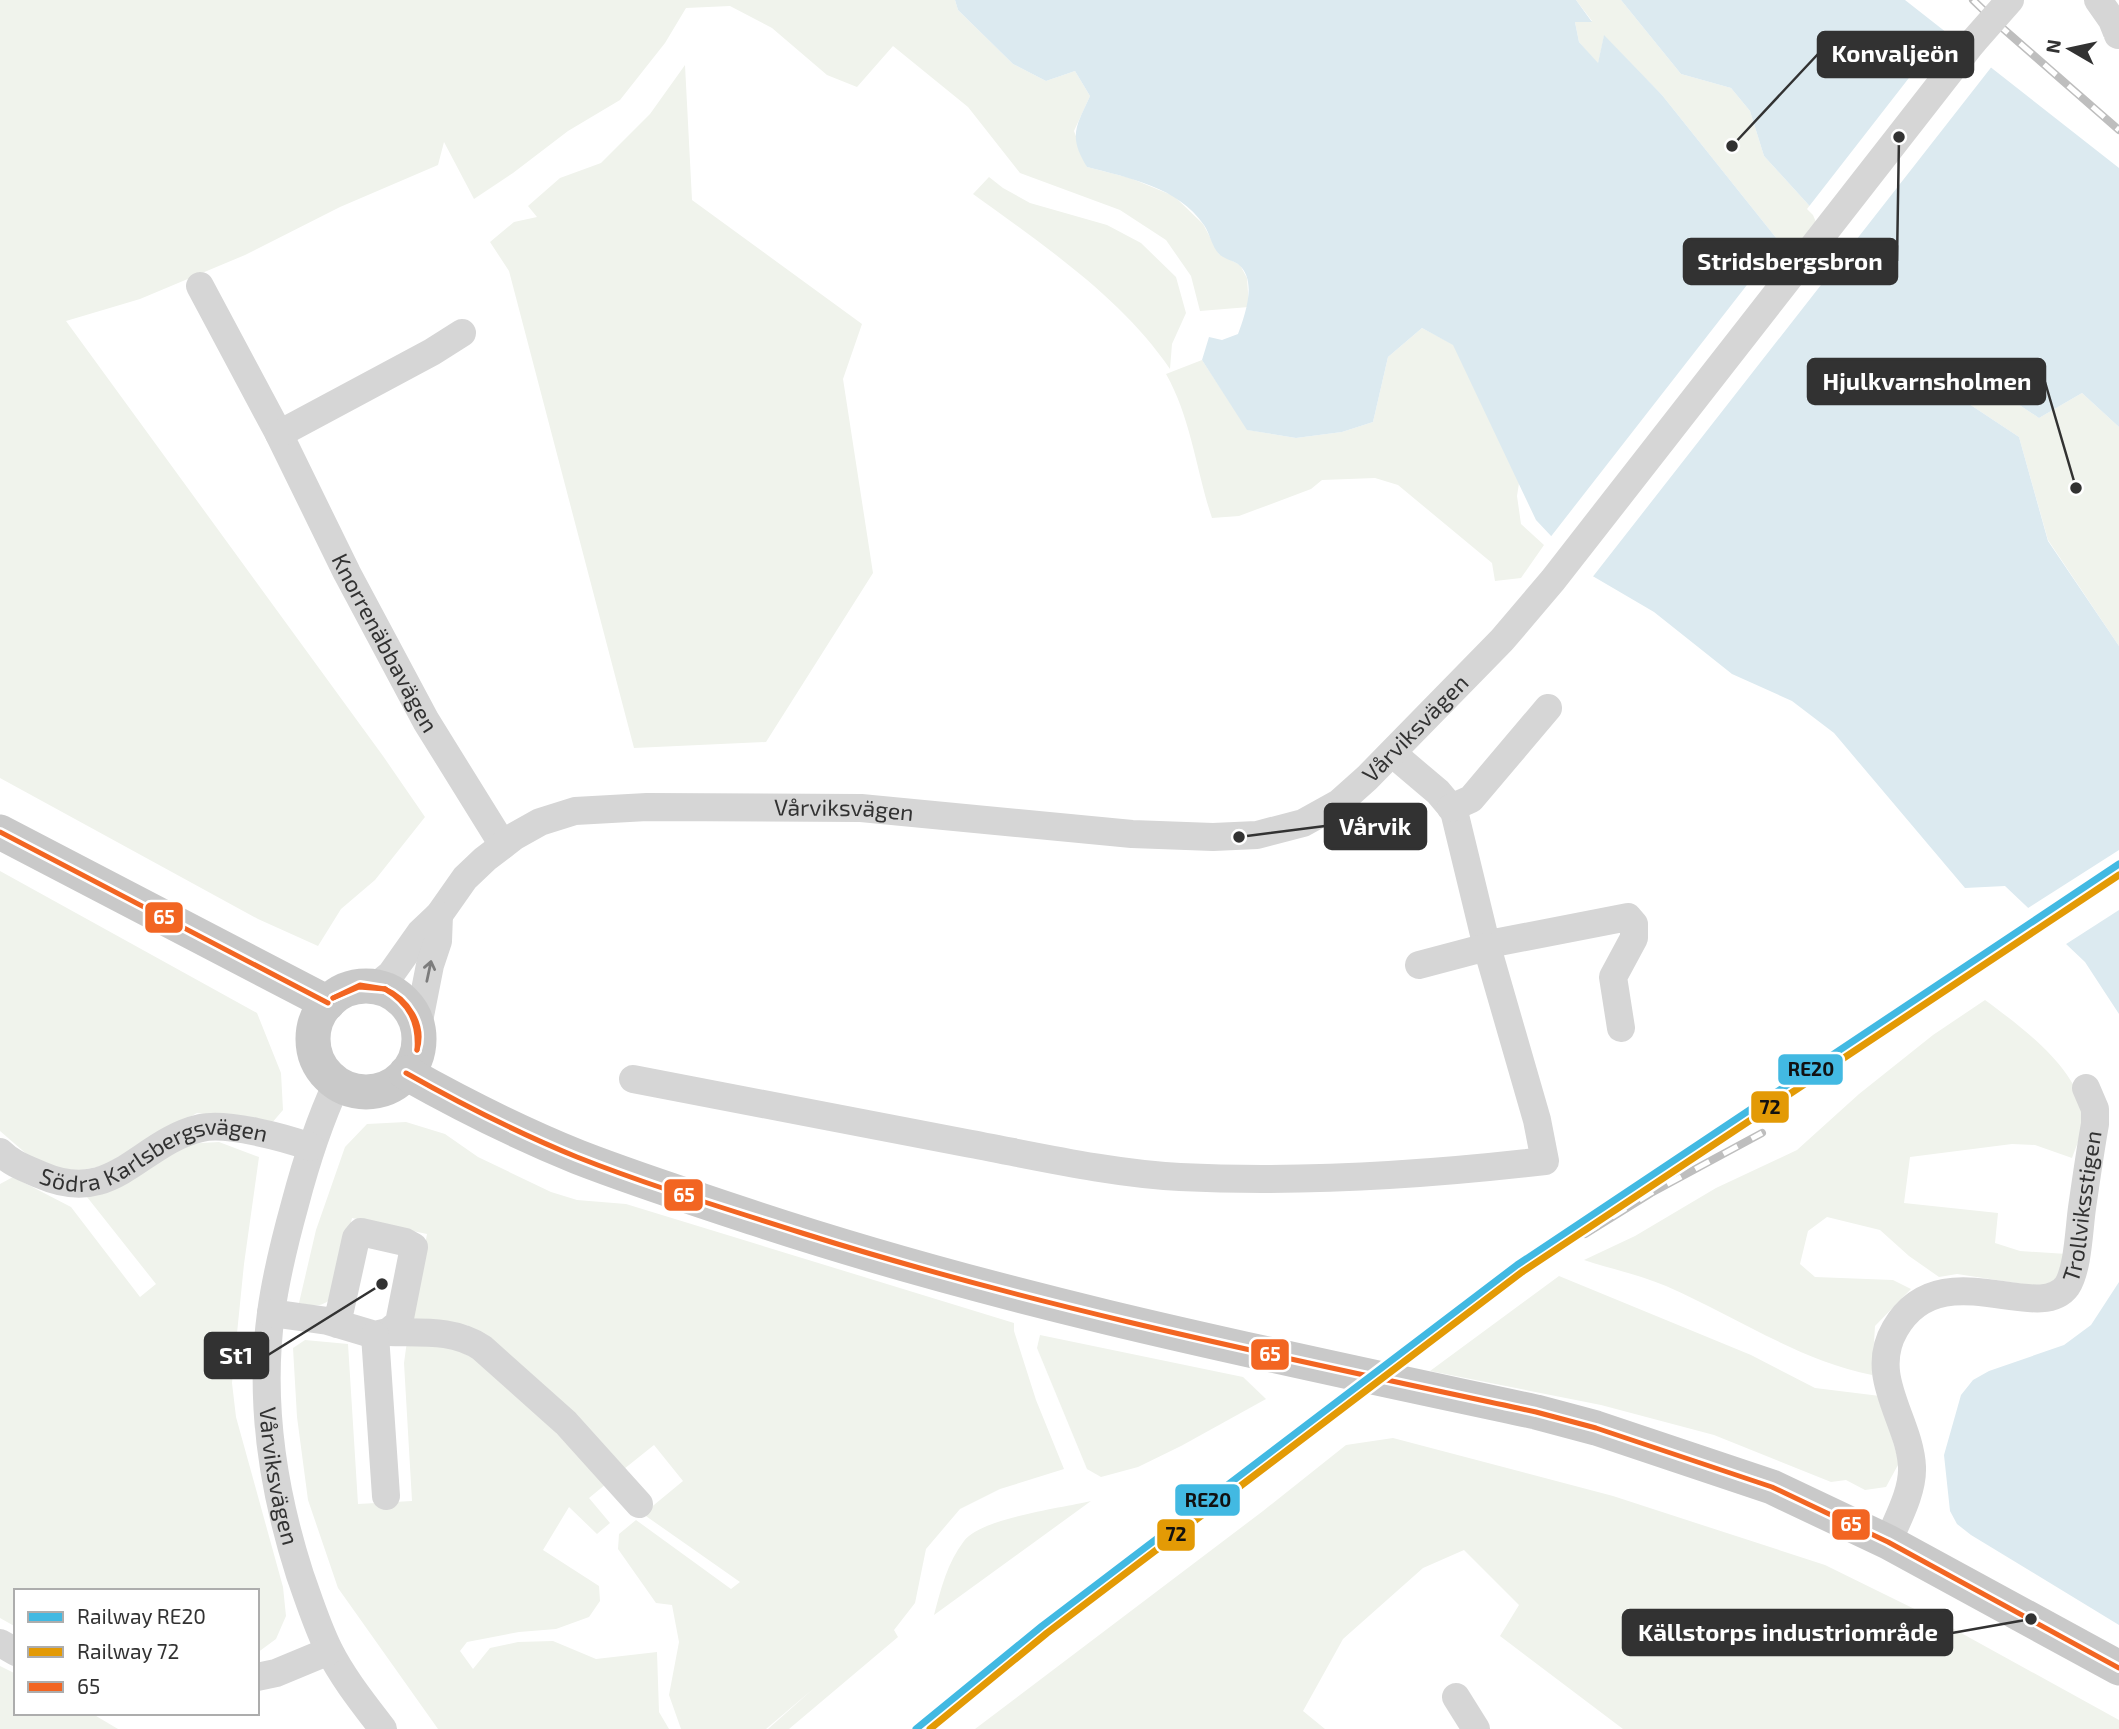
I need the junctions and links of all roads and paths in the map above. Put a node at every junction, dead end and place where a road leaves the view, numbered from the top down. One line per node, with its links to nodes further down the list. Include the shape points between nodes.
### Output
1 (2010, 0): 8 (street, Vårviksvägen, bridge, via 1553,580 1502,640)
2 (2098, 0): 3 (street)
3 (2118, 35)
4 (200, 286): 6 (street, Knorrenäbbavägen)
5 (462, 333): 6 (street)
6 (279, 434): 11 (street, Knorrenäbbavägen, via 426,721)
7 (1548, 708): 9 (street, via 1471,799)
8 (1392, 753): 9 (street); 11 (street, Vårviksvägen, via 1339,803 1303,823 1257,835 1132,834 862,808 647,807 575,811 540,821)
9 (1451, 808): 13 (street)
10 (0, 832): 16 (main road)
11 (503, 845): 12 (street, Vårviksvägen, via 465,878)
12 (439, 915): 15 (street, Vårviksvägen); 17 (street, Vårviksvägen, one-way to 12, via 438,941)
13 (1487, 947): 14 (street); 18 (street, via 1628,917 1634,924 1634,938 1613,977); 20 (street, via 1545,1161 1361,1175 1178,1177 1059,1160)
14 (1419, 965)
15 (375, 987): 16 (main road, via 351,988); 17 (main road, via 401,998)
16 (328, 1003): 21 (main road, via 317,1020 314,1050 322,1069)
17 (418, 1026): 19 (main road, via 418,1051)
18 (1621, 1028)
19 (407, 1073): 21 (main road, via 392,1086 373,1091 354,1091); 30 (main road, via 575,1155 853,1251 1036,1301 1596,1428 1772,1487)
20 (633, 1079)
21 (337, 1083): 23 (street, Vårviksvägen)
22 (2086, 1088): 30 (street, Trollviksstigen, via 2095,1109 2095,1124 2068,1284 2058,1295 2042,1299 1951,1291 1922,1301 1894,1331 1885,1362 1886,1383 1906,1433 1912,1470)
23 (311, 1147): 24 (street, Södra Karlsbergsvägen, via 282,1137 205,1127 86,1185 68,1185); 25 (street, Vårviksvägen)
24 (3, 1161)
25 (271, 1313): 26 (street); 31 (street, Vårviksvägen, via 269,1429 277,1489 294,1556)
26 (337, 1324): 27 (street); 27 (street, via 360,1232 405,1242 414,1247 399,1323)
27 (382, 1334): 28 (street); 29 (street, via 469,1339 566,1423)
28 (386, 1496)
29 (639, 1504)
30 (1888, 1542): 32 (main road)
31 (329, 1651): 33 (street); 35 (street, Vårviksvägen)
32 (2119, 1668)
33 (259, 1677)
34 (1456, 1698): 36 (street)
35 (383, 1729)
36 (1476, 1729)

